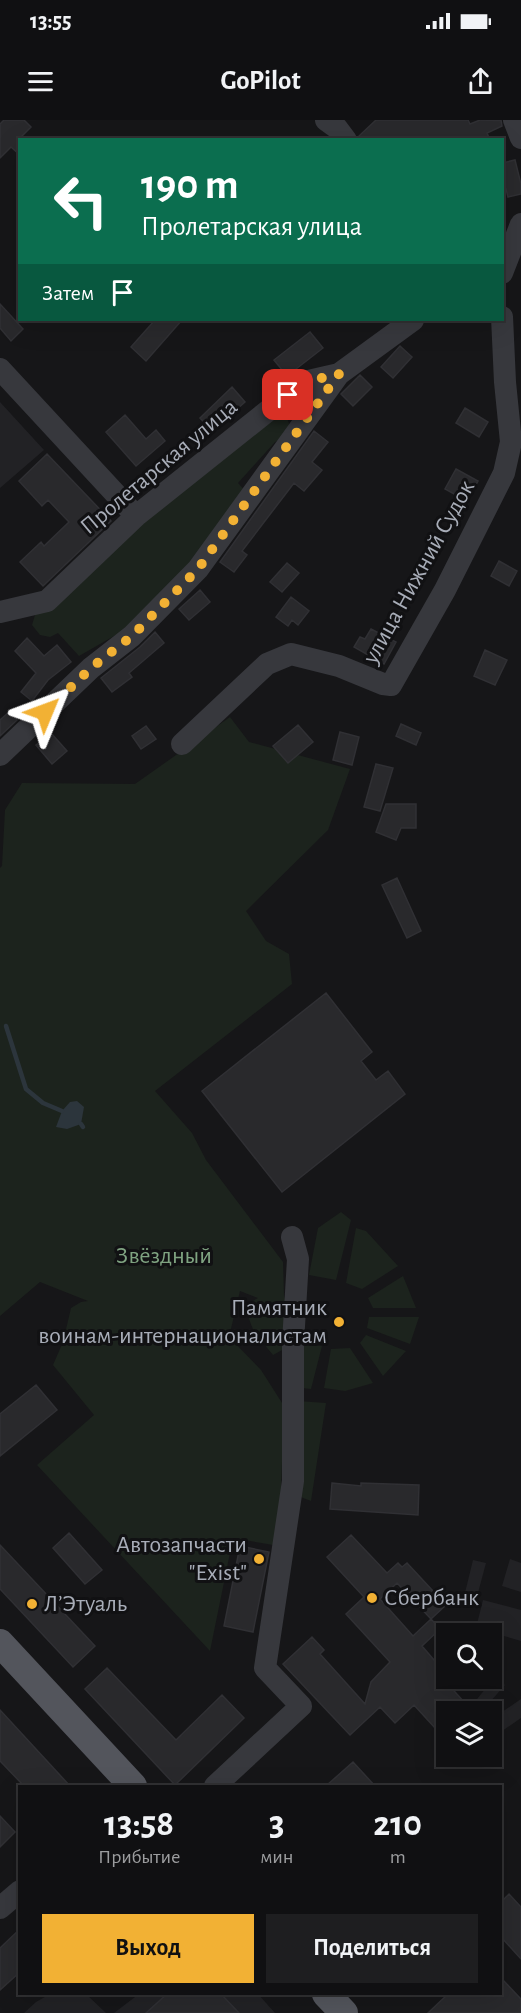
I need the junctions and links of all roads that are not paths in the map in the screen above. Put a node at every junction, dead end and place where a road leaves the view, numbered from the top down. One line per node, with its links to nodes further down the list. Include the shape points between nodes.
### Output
1 (326, 120): 3 (street)
2 (514, 120): 4 (street)
3 (344, 138)
4 (521, 138)
5 (521, 224): 6 (street)
6 (504, 268)
7 (412, 321): 10 (street, Пролетарская улица)
8 (502, 321): 13 (street, улица Нижний Судок, via 511,442 504,473 391,685 291,654 267,664)
9 (0, 369): 11 (street)
10 (339, 374): 11 (street, Пролетарская улица, via 304,382); 14 (street, via 198,569 132,636 91,668)
11 (136, 516): 12 (street, Пролетарская улица, via 47,601)
12 (0, 612)
13 (182, 744)
14 (0, 755)
15 (292, 1237): 18 (street, via 298,1259 293,1343 293,1481 265,1668 301,1706)
16 (0, 1642): 17 (main road)
17 (131, 1785)
18 (216, 1785)
19 (18, 1892): 20 (street)
20 (0, 1908)
21 (327, 1995): 22 (main road)
22 (344, 2013)

